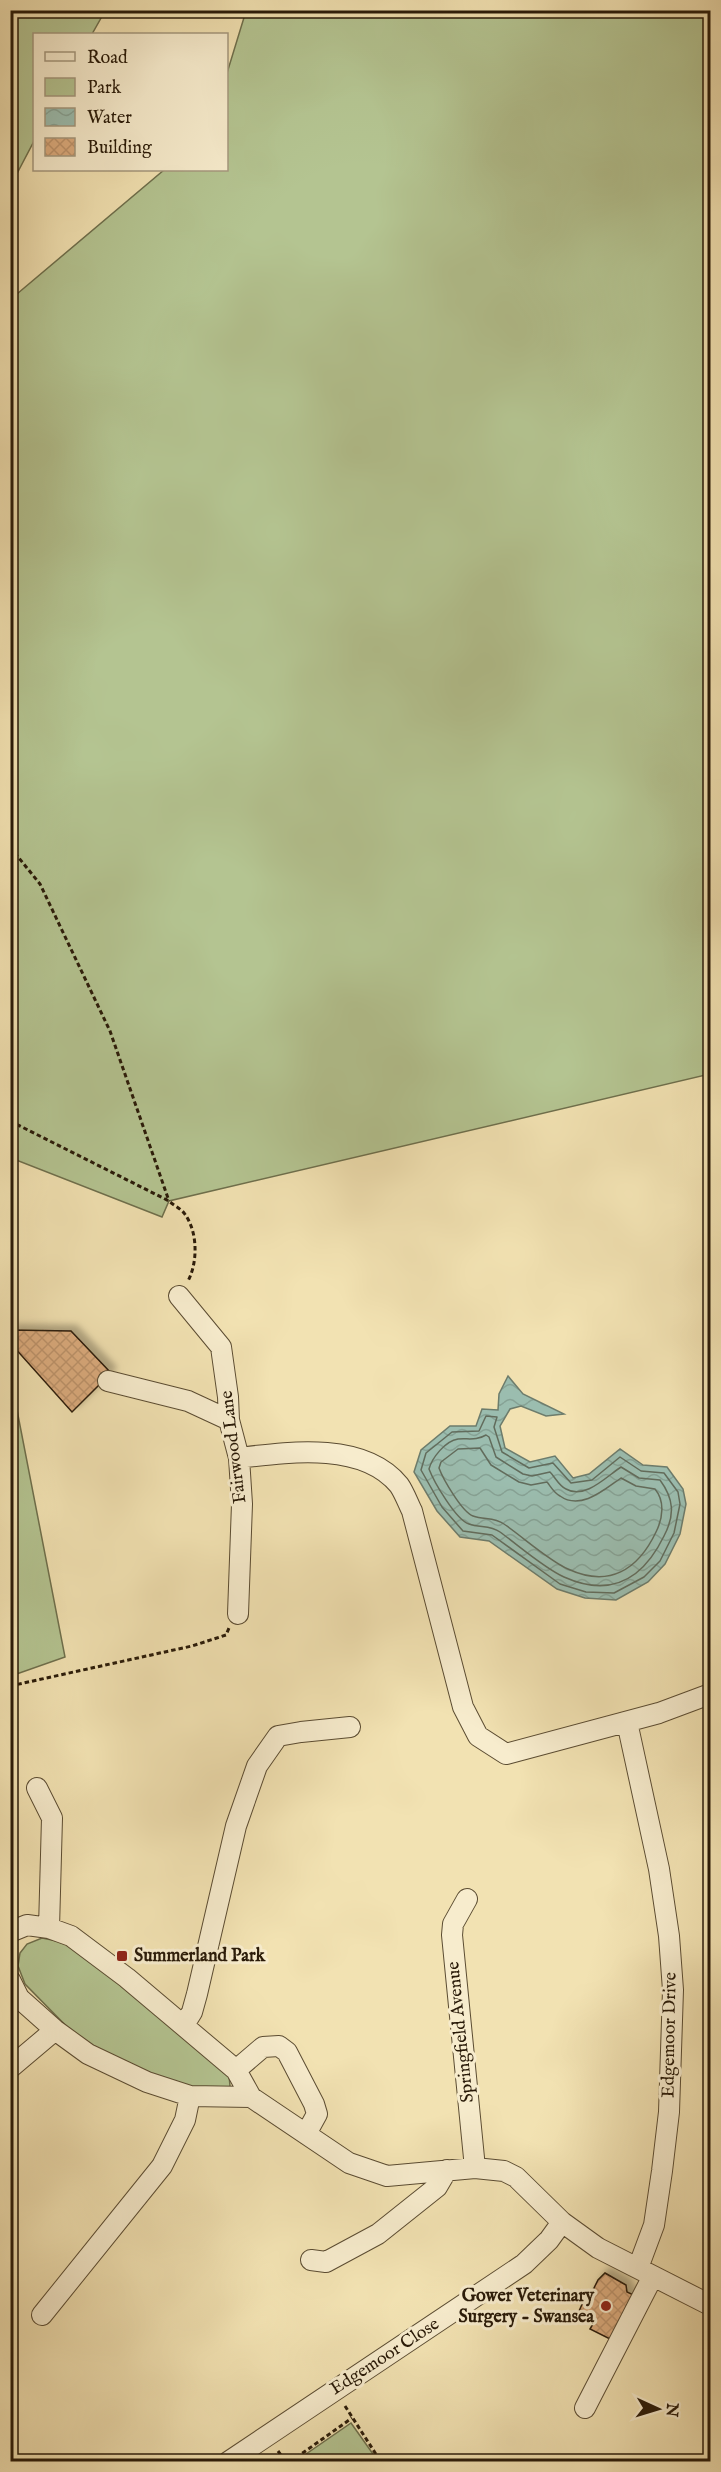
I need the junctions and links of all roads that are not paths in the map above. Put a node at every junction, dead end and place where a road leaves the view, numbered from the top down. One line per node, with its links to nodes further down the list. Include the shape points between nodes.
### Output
1 (179, 1296): 3 (street, Fairwood Lane, via 221,1347)
2 (108, 1381): 3 (street, via 188,1401)
3 (229, 1420): 4 (street, Fairwood Lane)
4 (239, 1458): 5 (street, Fairwood Lane, via 242,1504); 7 (street, via 288,1452 336,1453 374,1466 399,1485 412,1511 463,1707 478,1736 506,1754)
5 (238, 1614)
6 (711, 1694): 7 (street)
7 (627, 1722): 25 (street, Edgemoor Drive, via 659,1869 673,1990 669,2112)
8 (350, 1727): 14 (street, via 278,1736 256,1766 236,1826 192,2012)
9 (37, 1788): 11 (street, via 52,1818)
10 (467, 1899): 21 (street, Springfield Avenue, via 453,1923 452,1935)
11 (49, 1928): 12 (street, via 27,1925); 14 (street, via 71,1936)
12 (10, 1932)
13 (10, 1980): 15 (street, via 19,1998)
14 (184, 2025): 17 (street)
15 (55, 2030): 16 (street); 18 (street, via 88,2054 147,2082)
16 (10, 2068)
17 (236, 2070): 19 (street); 20 (street, via 263,2047 279,2046 287,2052 317,2114)
18 (190, 2096): 19 (street); 27 (street, via 185,2120 162,2166)
19 (251, 2097): 20 (street)
20 (306, 2134): 22 (street, via 349,2163 387,2176)
21 (475, 2168): 22 (street); 23 (street, via 491,2168 516,2177)
22 (447, 2170): 24 (street, via 438,2187 378,2234 326,2262)
23 (562, 2222): 25 (street, via 598,2248); 29 (street, Edgemoor Close, via 549,2241 524,2264)
24 (311, 2260)
25 (646, 2272): 26 (street); 28 (street, Edgemoor Drive)
26 (711, 2305)
27 (42, 2315)
28 (585, 2409)
29 (228, 2462)

